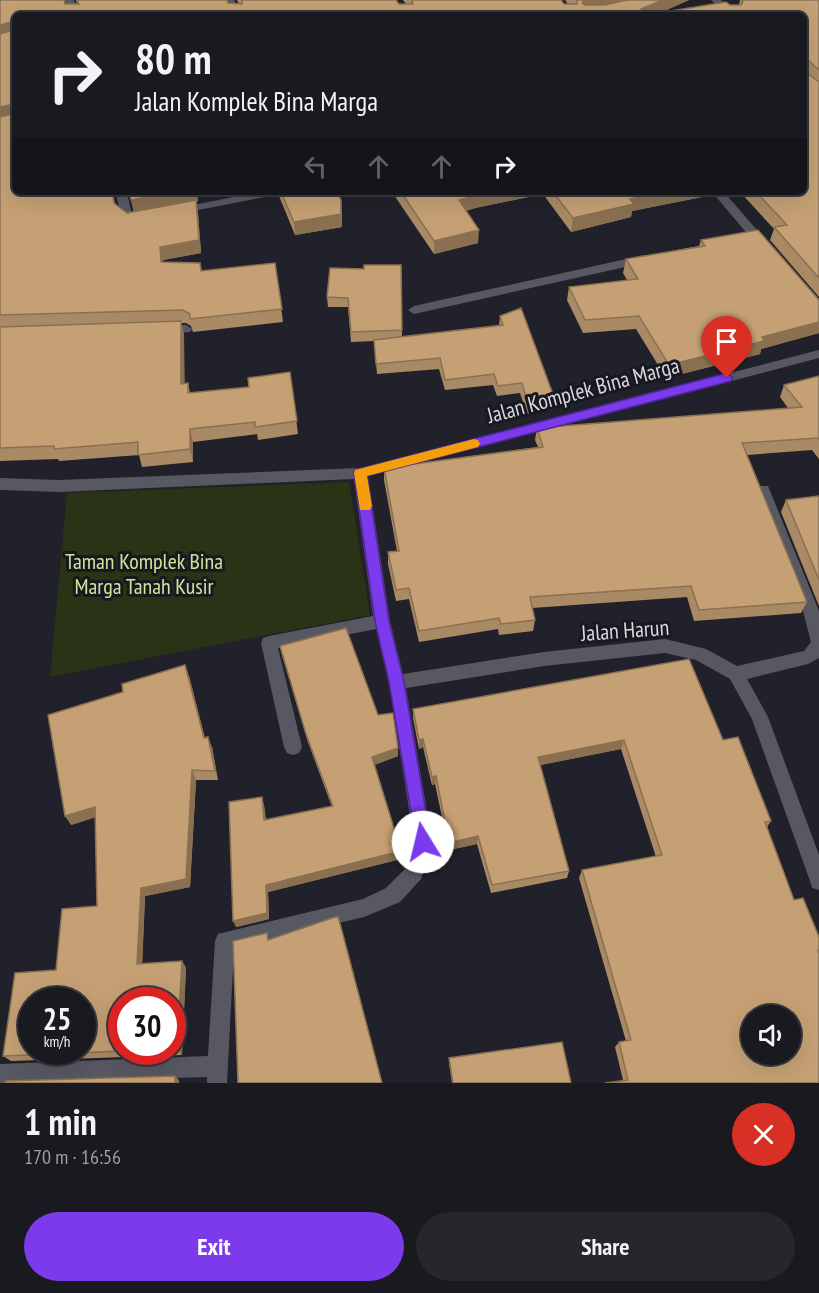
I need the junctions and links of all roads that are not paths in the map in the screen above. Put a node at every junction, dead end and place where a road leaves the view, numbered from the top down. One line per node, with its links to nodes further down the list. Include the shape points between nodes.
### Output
1 (716, 0): 2 (street)
2 (730, 12)
3 (123, 195): 7 (street, via 127,218)
4 (259, 195): 6 (street)
5 (720, 195): 9 (street, via 749,236)
6 (171, 212)
7 (147, 217)
8 (653, 257): 10 (street)
9 (777, 260)
10 (414, 310)
11 (186, 329): 12 (street)
12 (151, 330)
13 (819, 354): 14 (street, Jalan Komplek Bina Marga)
14 (360, 473): 15 (street, Jalan Komplek Bina Marga, via 59,486); 17 (street)
15 (0, 484)
16 (763, 490): 18 (street, via 819,642 808,657)
17 (382, 621): 19 (street); 20 (street, via 269,643)
18 (736, 674): 19 (street, Jalan Harun, via 700,654 665,646 544,659); 21 (street, via 760,717)
19 (397, 682): 23 (street, via 423,842 414,873 393,895 364,908 225,941)
20 (293, 747)
21 (819, 880)
22 (0, 1074): 23 (street)
23 (217, 1074)

